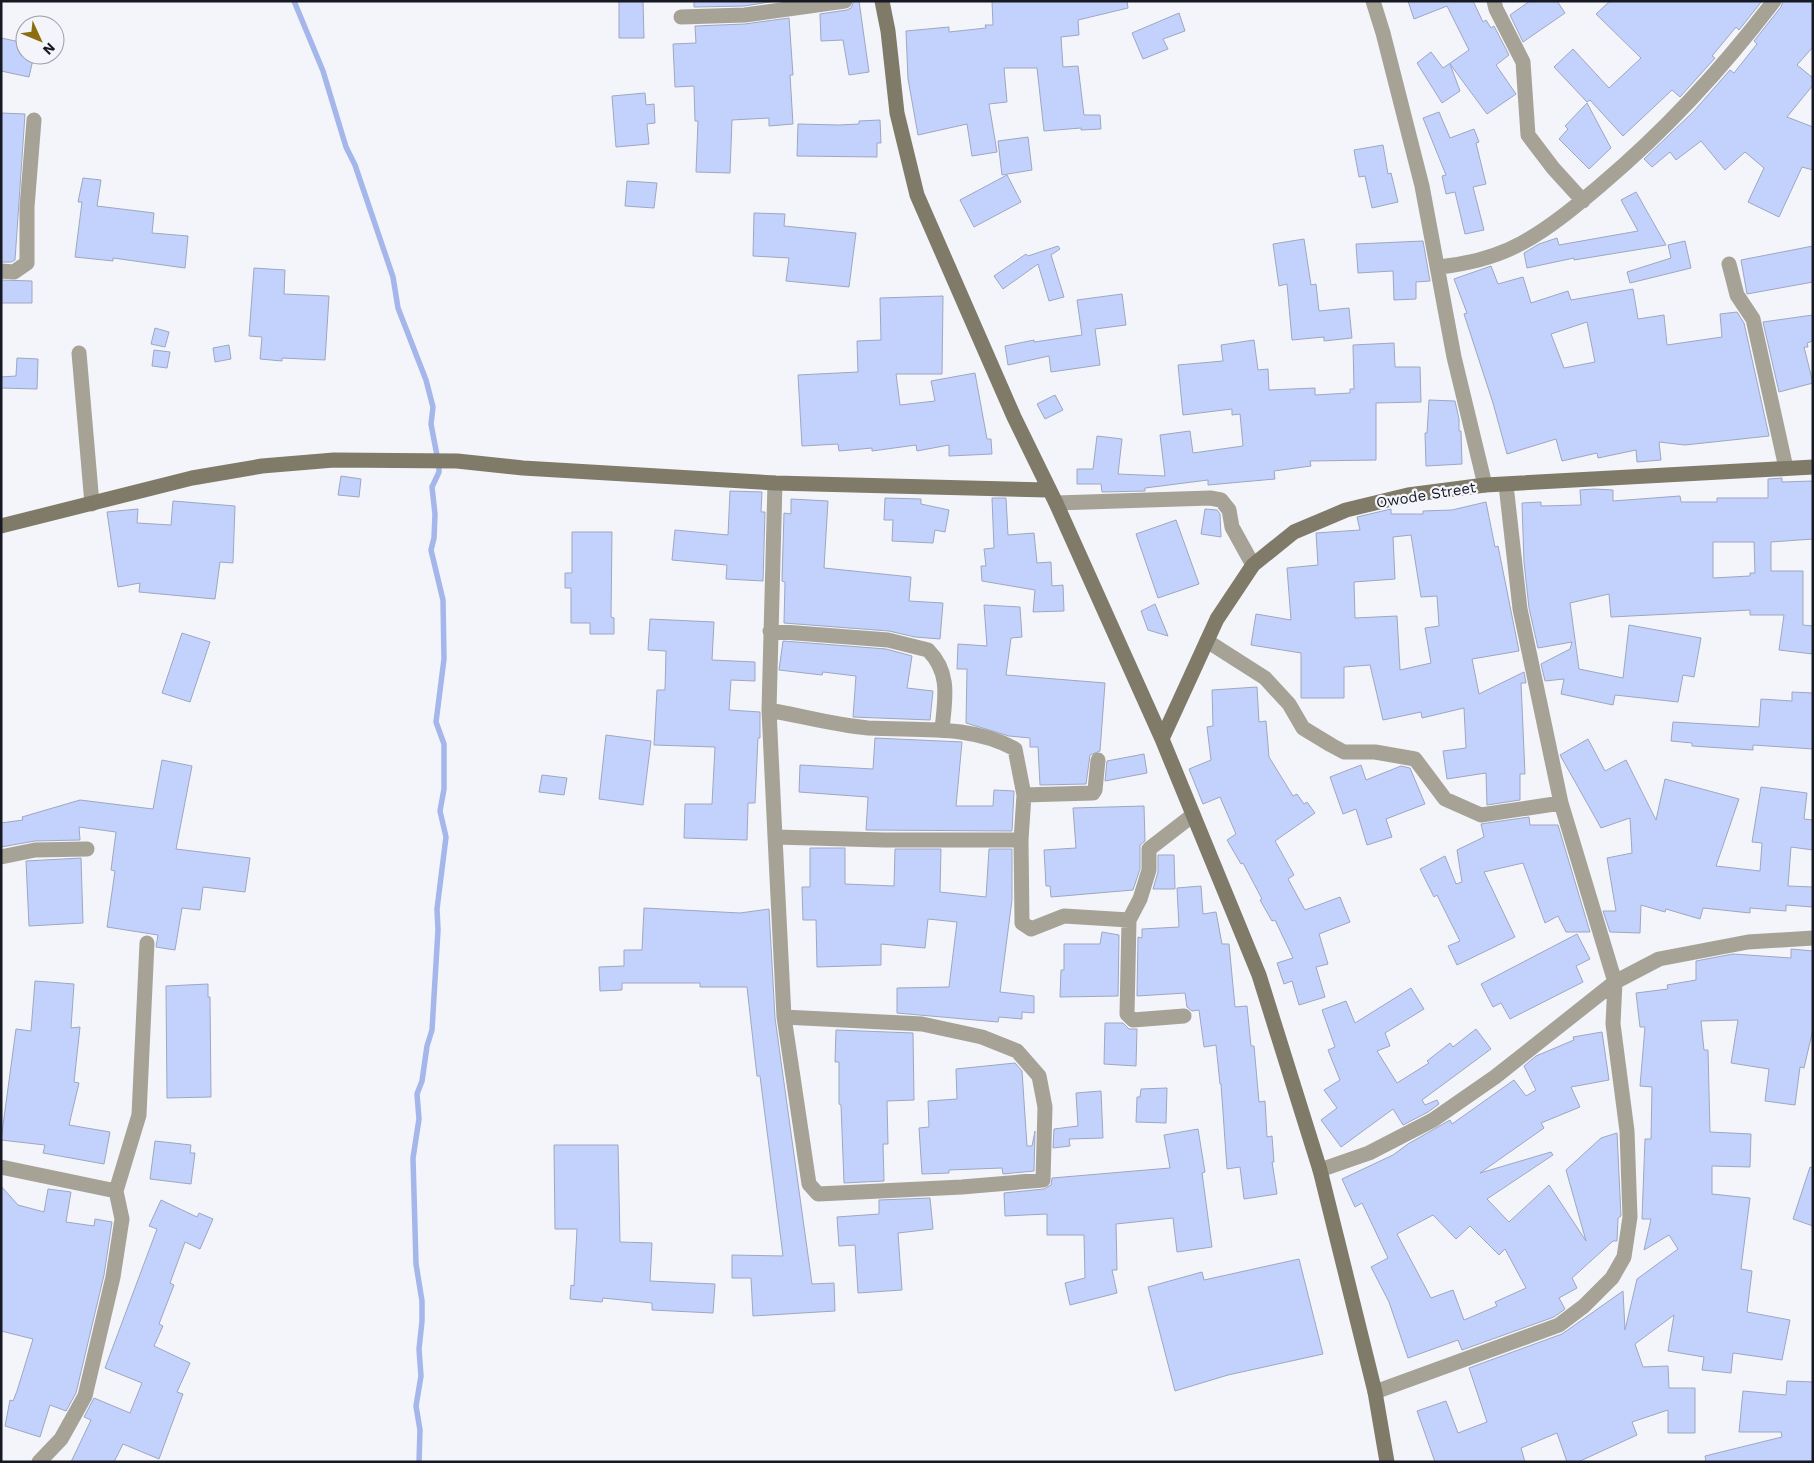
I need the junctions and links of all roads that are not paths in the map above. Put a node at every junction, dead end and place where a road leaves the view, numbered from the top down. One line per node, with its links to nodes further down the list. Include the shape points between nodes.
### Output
1 (845, 1): 6 (street, via 744,15)
2 (882, 1): 18 (street, via 897,113 917,195)
3 (1373, 1): 10 (street, via 1422,186)
4 (1494, 1): 8 (street, via 1523,62 1528,135)
5 (1774, 1): 8 (street, via 1709,83 1630,161)
6 (680, 17)
7 (34, 120): 11 (street, via 28,263 14,272)
8 (1583, 201): 10 (street, via 1522,243 1464,264)
9 (1729, 264): 14 (street, via 1737,295 1753,319)
10 (1439, 266): 16 (street, via 1454,357)
11 (1, 271)
12 (79, 352): 20 (street)
13 (1813, 467): 14 (street, Owode Street)
14 (1786, 468): 17 (street, Owode Street)
15 (775, 483): 18 (street); 20 (street, via 457,461 334,460 262,466 192,478); 23 (street)
16 (1485, 485): 17 (street, Owode Street); 22 (street, Owode Street, via 1408,495 1346,510 1294,532)
17 (1506, 485): 30 (street, via 1520,609)
18 (1048, 490): 19 (street)
19 (1056, 503): 22 (street, via 1221,500 1229,510 1232,527); 27 (street)
20 (92, 504): 21 (street)
21 (1, 526)
22 (1253, 565): 24 (street, Owode Street)
23 (770, 631): 25 (street); 26 (street, via 888,640 928,650 943,671 946,688)
24 (1207, 641): 27 (street, Owode Street); 30 (street, via 1265,678 1289,704 1303,728 1344,752 1375,752 1415,759 1445,799 1481,816)
25 (770, 710): 26 (street, via 867,728); 32 (street)
26 (942, 729): 29 (street, via 1000,741 1015,749)
27 (1162, 739): 31 (street)
28 (1098, 760): 29 (street, via 1093,793)
29 (1024, 795): 33 (street)
30 (1561, 803): 39 (street)
31 (1193, 815): 36 (street, via 1149,849 1149,870); 43 (street, via 1259,975)
32 (775, 836): 33 (street); 41 (street)
33 (1021, 840): 36 (street, via 1022,923 1031,929 1064,916)
34 (87, 848): 35 (street, via 36,850)
35 (1, 857)
36 (1129, 920): 40 (street, via 1127,1014 1133,1020)
37 (1813, 938): 39 (street, via 1748,942 1658,960)
38 (147, 943): 44 (street, via 139,1115)
39 (1615, 982): 43 (street, via 1495,1077 1433,1120 1369,1153); 45 (street, via 1613,1024 1627,1131 1630,1217 1624,1257 1612,1278 1584,1306 1559,1324)
40 (1184, 1016)
41 (784, 1017): 41 (street, via 809,1184 818,1194 1043,1180 1045,1107 1039,1076 1018,1051 982,1037 922,1024)
42 (1, 1167): 44 (street)
43 (1320, 1170): 45 (street)
44 (116, 1191): 46 (street, via 122,1219 113,1277 85,1396 61,1439)
45 (1375, 1392): 47 (street)
46 (39, 1462)
47 (1388, 1462)

